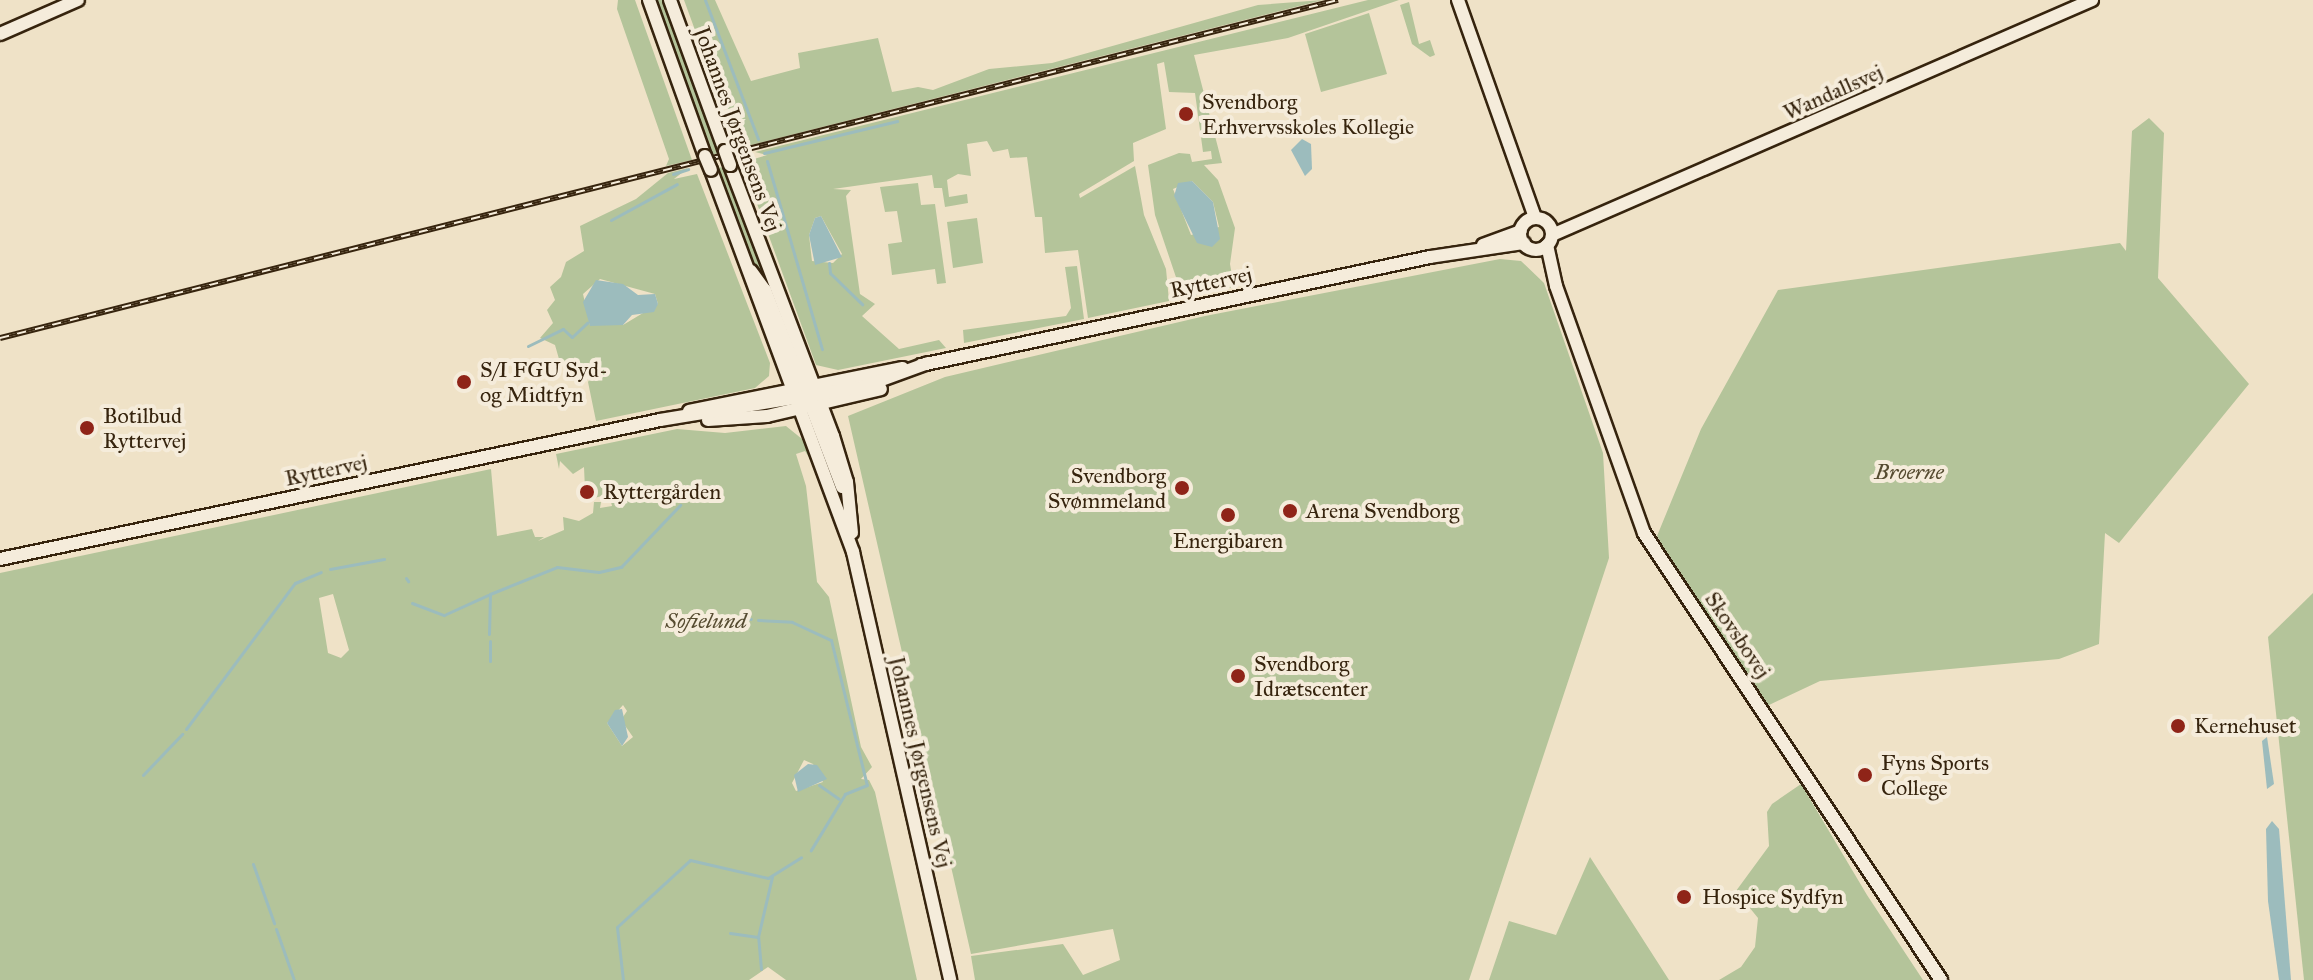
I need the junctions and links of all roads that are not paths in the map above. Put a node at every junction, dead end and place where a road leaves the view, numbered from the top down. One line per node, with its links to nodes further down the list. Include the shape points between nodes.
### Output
1 (78, 0): 6 (street)
2 (649, 0): 9 (street, Johannes Jørgensens Vej, bridge, via 744,263)
3 (670, 0): 9 (street, Johannes Jørgensens Vej, bridge)
4 (1458, 0): 7 (street, Skovsbovej)
5 (2092, 0): 7 (street, Wandallsvej, via 1589,220)
6 (0, 34)
7 (1536, 233): 8 (street, Ryttervej); 14 (street, Skovsbovej, via 1644,533)
8 (950, 359): 9 (street, Ryttervej, via 881,382); 9 (street, Ryttervej, via 870,394)
9 (807, 398): 10 (street, Ryttervej); 10 (street, Ryttervej); 11 (street, Johannes Jørgensens Vej); 11 (street, Johannes Jørgensens Vej, via 844,469)
10 (660, 420): 12 (street, Ryttervej)
11 (853, 552): 13 (street, Johannes Jørgensens Vej)
12 (0, 559)
13 (950, 980)
14 (1941, 980)

